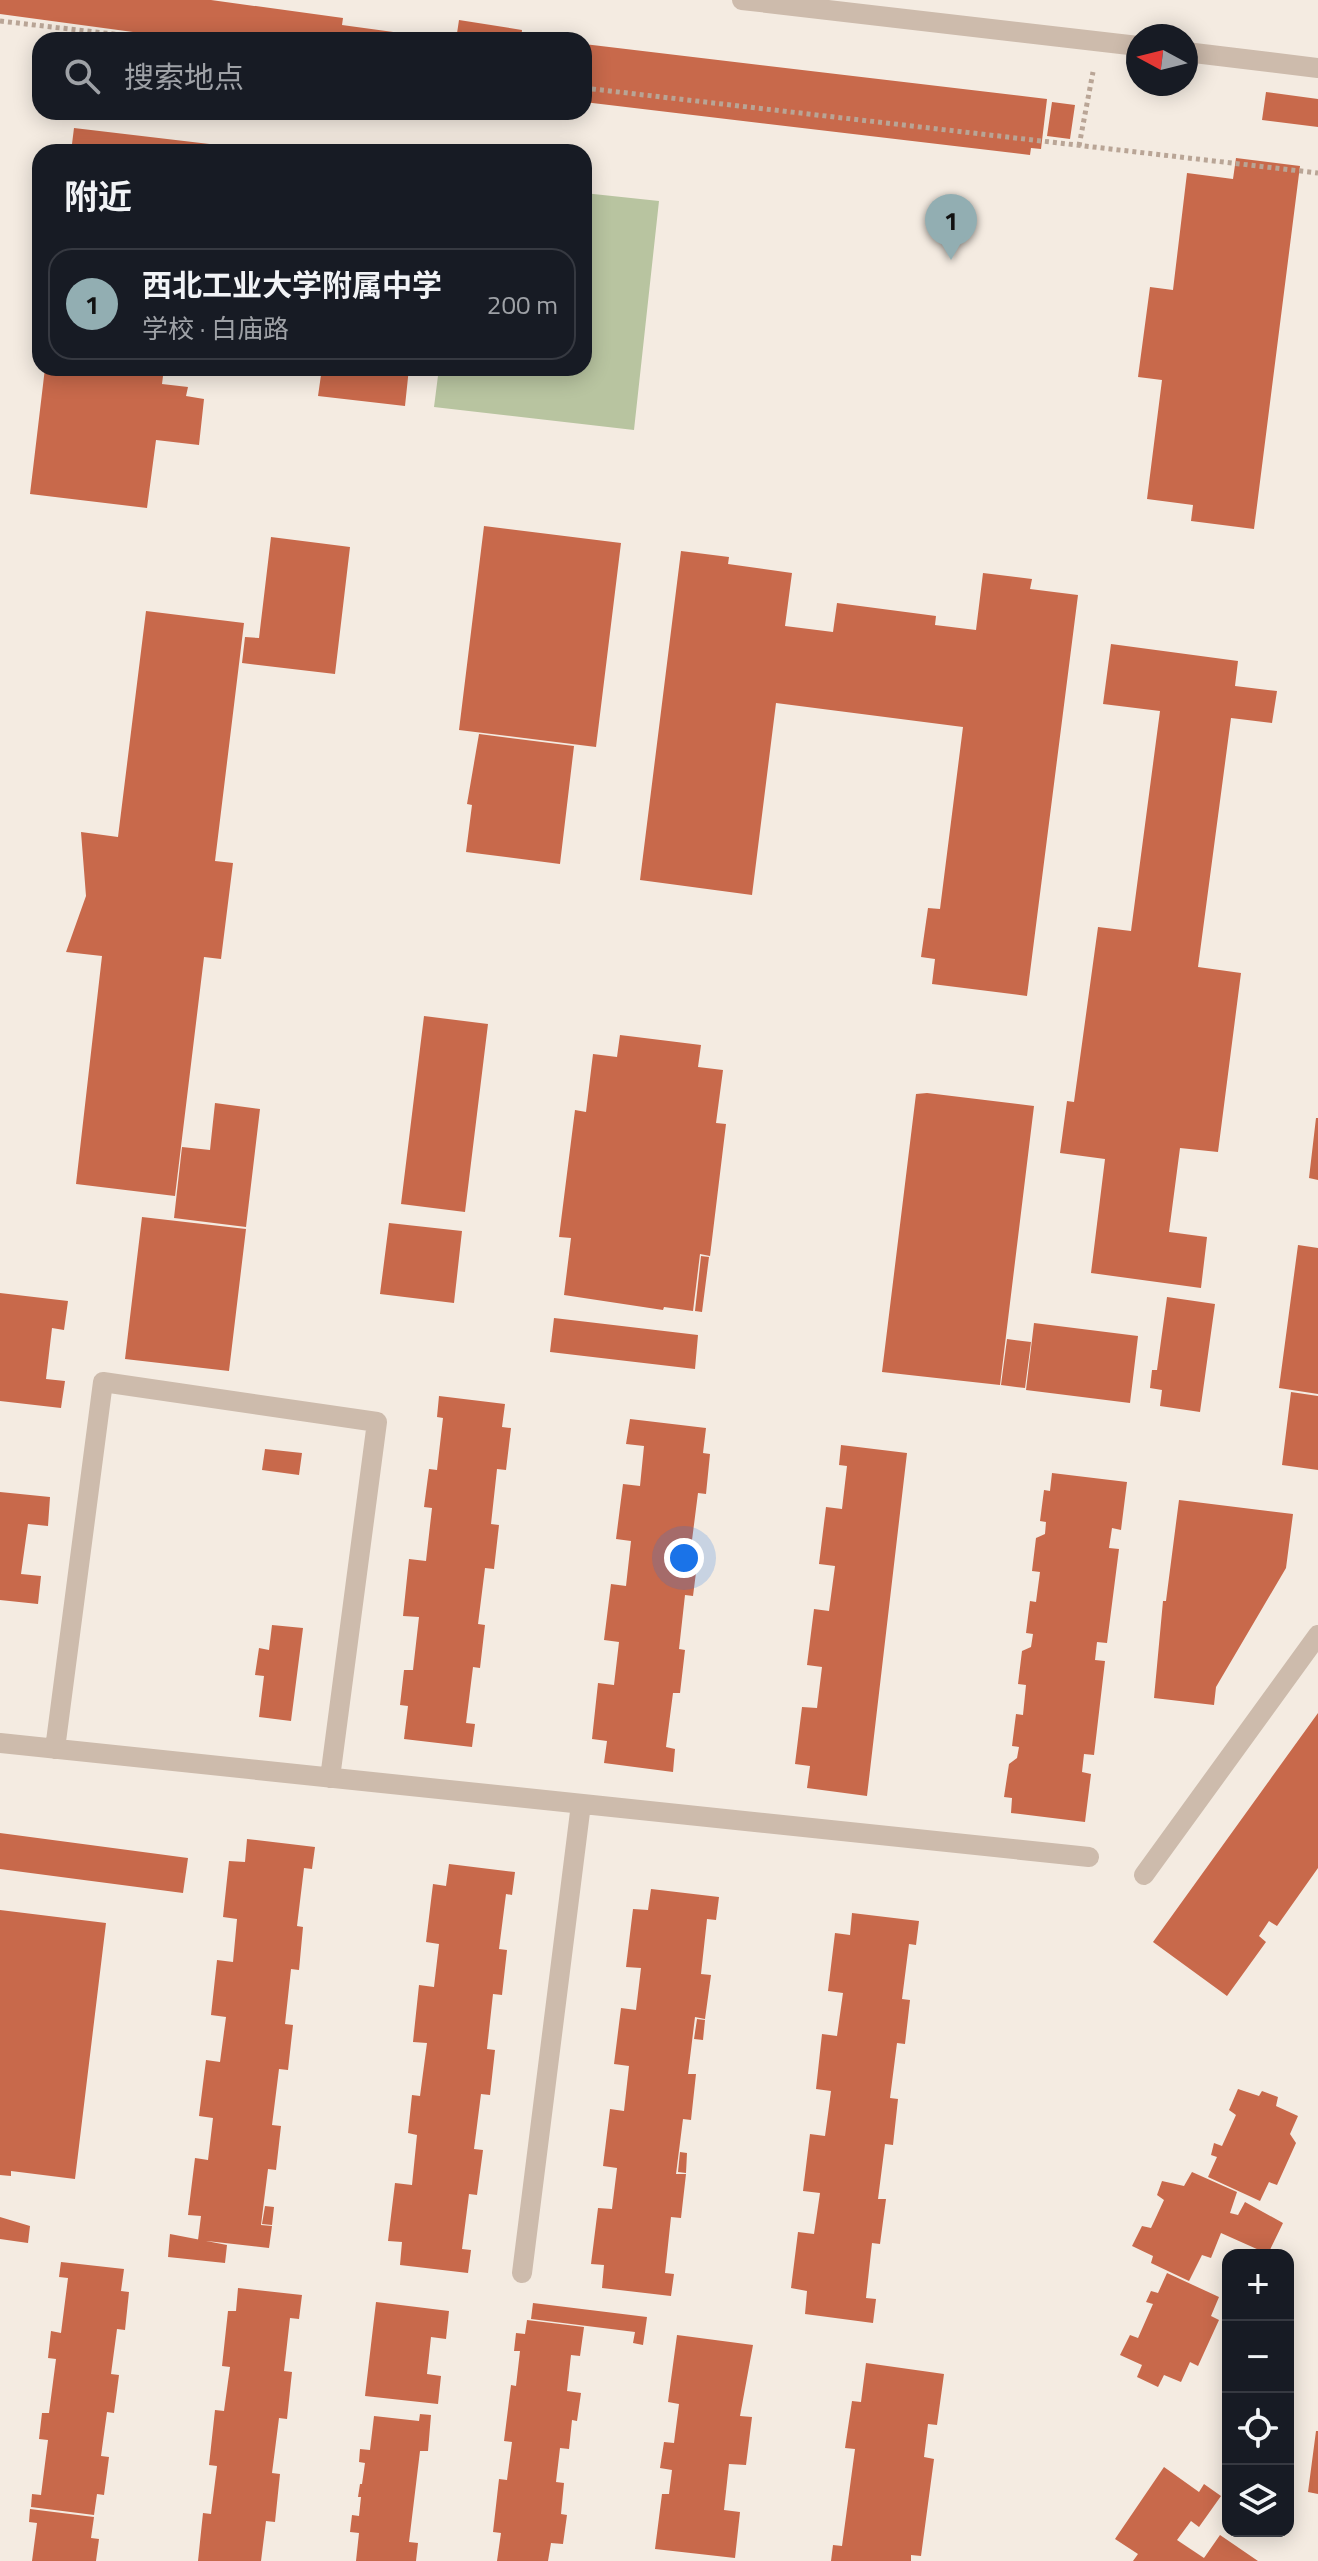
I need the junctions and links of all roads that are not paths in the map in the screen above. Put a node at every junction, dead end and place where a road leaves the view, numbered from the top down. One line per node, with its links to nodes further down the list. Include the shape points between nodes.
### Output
1 (742, 0): 2 (street)
2 (1126, 45)
3 (1198, 53): 4 (street)
4 (1318, 68)
5 (1318, 1635): 11 (street)
6 (0, 1743): 7 (street)
7 (55, 1749): 8 (street); 8 (street, via 103,1382 377,1422)
8 (330, 1778): 9 (street)
9 (581, 1804): 10 (street); 12 (street)
10 (1089, 1857)
11 (1144, 1875)
12 (522, 2273)

